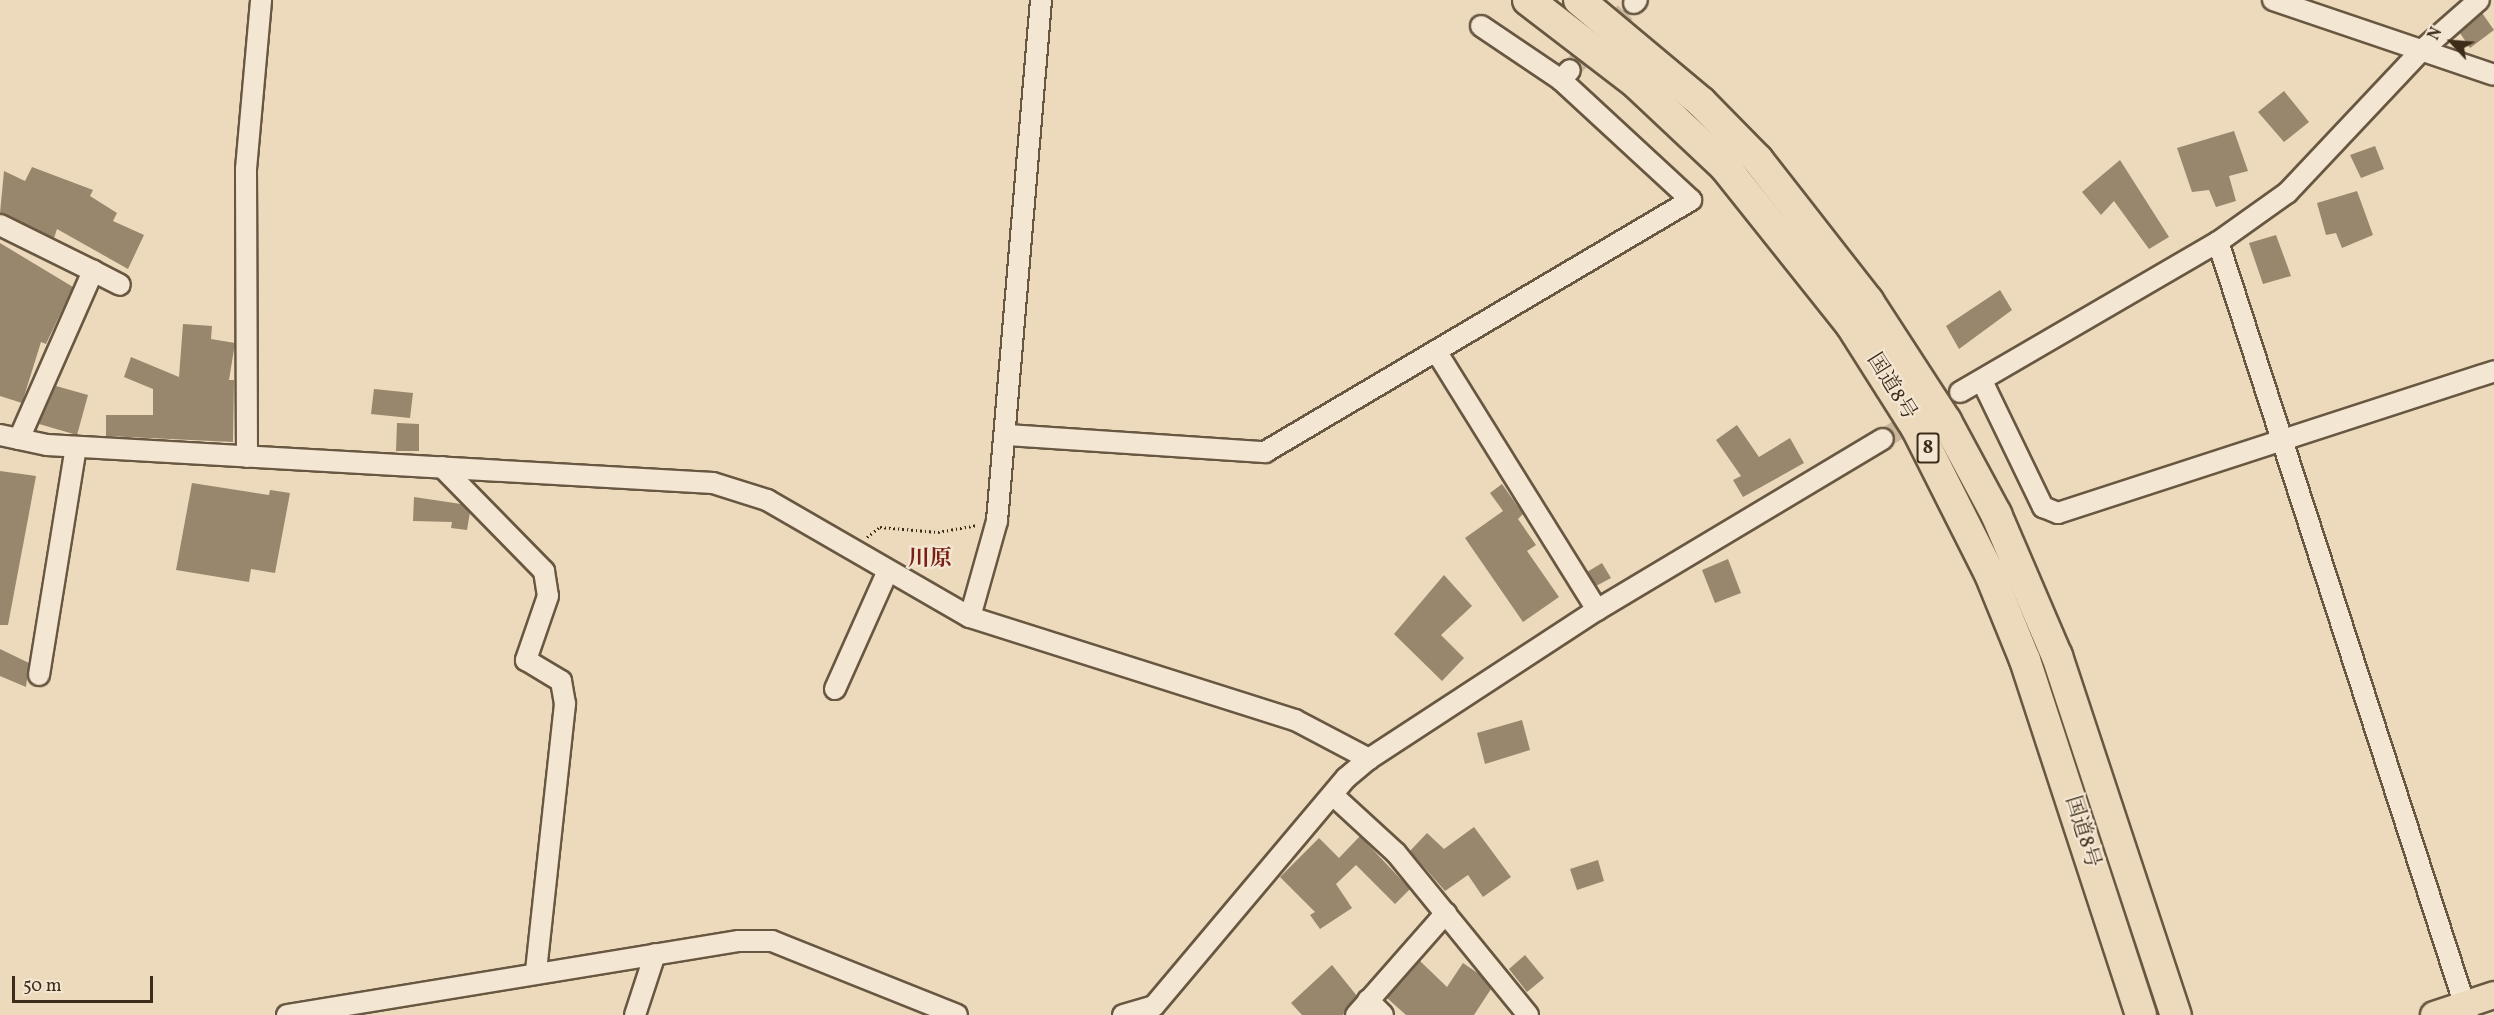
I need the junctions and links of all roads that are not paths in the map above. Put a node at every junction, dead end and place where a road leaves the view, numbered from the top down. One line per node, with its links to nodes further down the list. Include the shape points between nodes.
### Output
1 (261, 0): 23 (street, via 246,169)
2 (1041, 0): 18 (street)
3 (1528, 0): 44 (highway, 国道8号 / 8, via 1636,83 1725,167 1851,325 1917,429 1990,574 2025,660)
4 (1579, 0): 45 (highway, 国道8号 / 8, via 1701,102 1758,160 1920,376 1996,514 2057,656)
5 (2273, 0): 8 (street)
6 (2479, 0): 8 (street)
7 (1481, 26): 14 (street, via 1565,75 1692,200)
8 (2421, 51): 9 (street); 11 (street, via 2288,194)
9 (2494, 75)
10 (0, 225): 12 (street)
11 (2218, 242): 16 (street); 20 (street)
12 (93, 271): 13 (street); 19 (street)
13 (120, 285)
14 (1436, 351): 18 (street, via 1265,452); 26 (street)
15 (2494, 371): 20 (street)
16 (1983, 383): 17 (street); 20 (street, via 2043,507 2058,513)
17 (1960, 392)
18 (1006, 435): 27 (street, via 997,520)
19 (9, 437): 22 (street)
20 (2285, 437): 37 (street)
21 (1883, 439): 26 (street)
22 (76, 447): 23 (street); 28 (street)
23 (247, 457): 24 (street)
24 (442, 467): 25 (street, via 713,483 767,500); 34 (street, via 544,571 548,596 526,660 561,681 565,704)
25 (887, 573): 27 (street); 29 (street)
26 (1597, 610): 30 (street)
27 (970, 617): 30 (street, via 1295,720)
28 (39, 675)
29 (835, 689)
30 (1369, 759): 31 (street, via 1346,778)
31 (1335, 797): 32 (street, via 1396,853); 41 (street, via 1154,1006)
32 (1446, 914): 36 (street); 43 (street)
33 (655, 954): 34 (street); 39 (street); 40 (street, via 772,941)
34 (536, 972): 38 (street)
35 (2494, 995): 37 (main road)
36 (1362, 1008): 42 (street)
37 (2466, 1010): 46 (main road)
38 (287, 1015)
39 (635, 1015)
40 (957, 1015)
41 (1122, 1015)
42 (1383, 1015)
43 (1528, 1015)
44 (2141, 1015)
45 (2175, 1015)
46 (2434, 1015)

